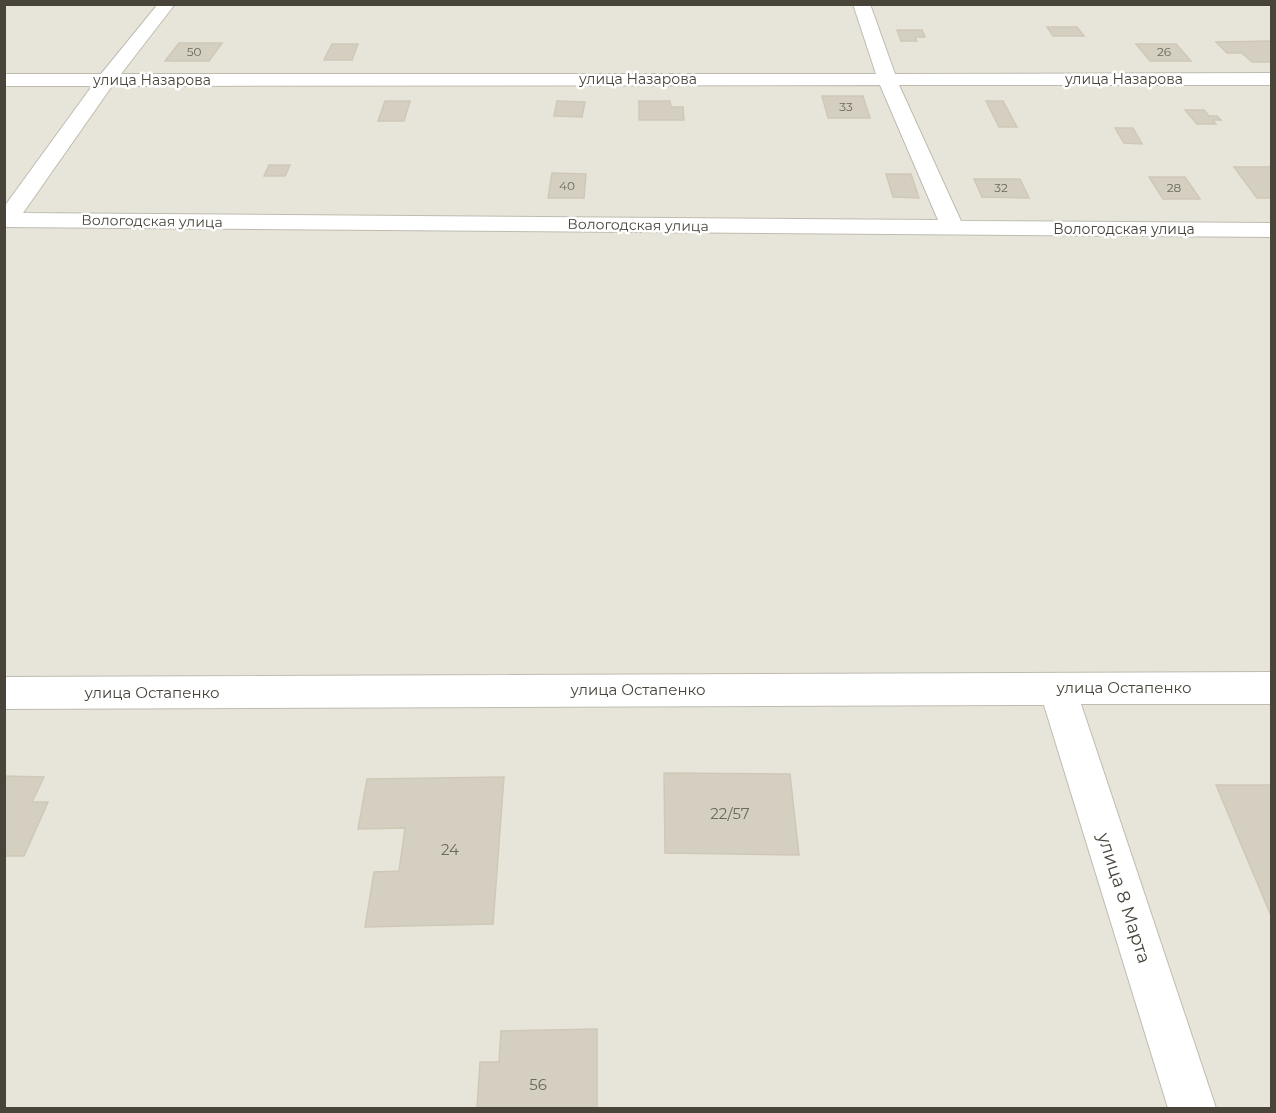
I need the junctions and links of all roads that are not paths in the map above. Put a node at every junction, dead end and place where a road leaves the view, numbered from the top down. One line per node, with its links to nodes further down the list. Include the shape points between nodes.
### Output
1 (166, 4): 6 (street)
2 (861, 4): 3 (street)
3 (887, 79): 4 (street, улица Назарова); 6 (street, улица Назарова); 8 (street)
4 (1272, 79)
5 (4, 80): 6 (street, улица Назарова)
6 (106, 80): 7 (street)
7 (6, 220): 8 (street, Вологодская улица)
8 (953, 228): 9 (street, Вологодская улица)
9 (1272, 230)
10 (1057, 688): 11 (street, улица Остапенко); 12 (street, улица Остапенко); 13 (street, улица 8 Марта)
11 (1272, 688)
12 (4, 693)
13 (1192, 1108)

